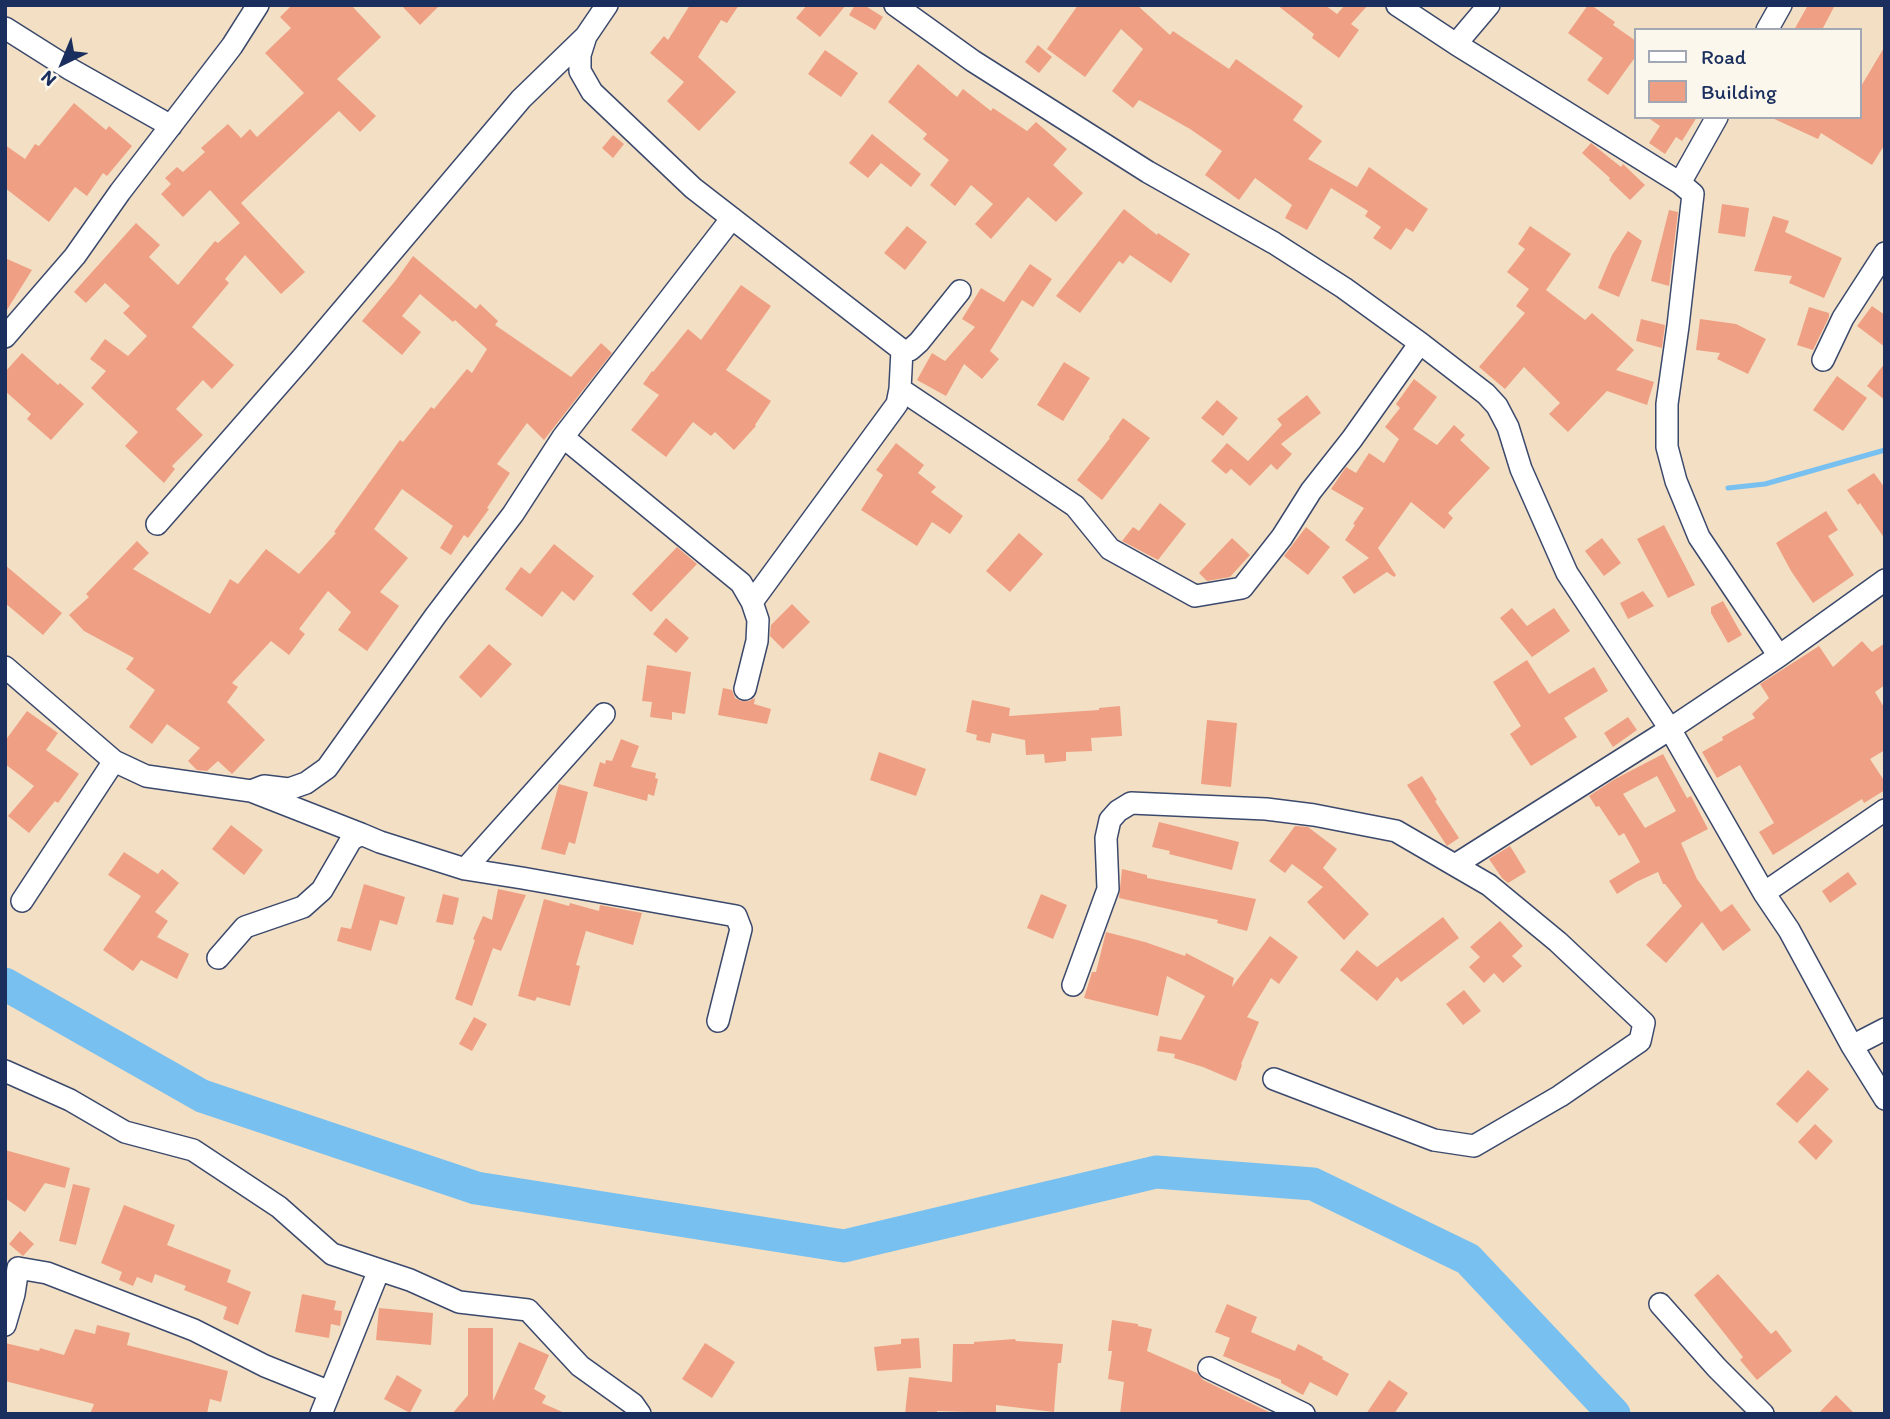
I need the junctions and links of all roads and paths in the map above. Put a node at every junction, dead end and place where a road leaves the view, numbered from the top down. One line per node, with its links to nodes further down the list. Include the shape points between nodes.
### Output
1 (258, 5): 12 (street)
2 (607, 5): 9 (street)
3 (895, 5): 18 (street, via 973,61 1148,172 1344,288)
4 (1397, 5): 10 (street)
5 (1489, 5): 10 (street)
6 (1781, 5): 8 (street)
7 (5, 28): 12 (street)
8 (1768, 28)
9 (586, 36): 14 (street, via 580,71 592,92 693,188); 23 (street, via 522,99)
10 (1456, 44): 13 (street)
11 (1716, 119): 13 (street)
12 (171, 127): 17 (street, via 75,256)
13 (1680, 183): 26 (street, via 1693,194 1667,404 1667,447 1699,537)
14 (732, 218): 19 (street); 22 (street)
15 (1885, 253): 20 (street, via 1843,318)
16 (960, 291): 19 (street, via 919,342)
17 (5, 337)
18 (1420, 343): 21 (street, via 1242,588 1195,596 1110,549 1075,506); 30 (street, via 1497,405 1567,573)
19 (902, 350): 21 (street)
20 (1823, 360)
21 (900, 389): 25 (street, via 897,404)
22 (563, 438): 25 (street, via 741,583); 32 (street, via 513,514 327,768 289,789 264,786)
23 (157, 524)
24 (1885, 580): 26 (street)
25 (752, 602): 28 (street, via 758,620 757,641)
26 (1779, 656): 30 (street)
27 (5, 667): 31 (street)
28 (744, 689)
29 (604, 714): 36 (street)
30 (1670, 729): 35 (street); 37 (street)
31 (114, 761): 32 (street, via 146,776); 38 (street)
32 (251, 791): 34 (street)
33 (1885, 810): 37 (street)
34 (361, 834): 36 (street); 39 (street, via 351,840 322,890 303,907 245,927)
35 (1455, 865): 40 (street, via 1396,831 1314,815 1131,803 1110,820 1108,889); 45 (street, via 1489,885 1558,942 1644,1023 1640,1041 1560,1096 1474,1146 1434,1140)
36 (464, 869): 41 (street, via 736,916 741,929)
37 (1764, 893): 43 (street)
38 (22, 901)
39 (218, 958)
40 (1073, 985)
41 (718, 1021)
42 (1885, 1029): 43 (street)
43 (1852, 1046): 46 (street)
44 (5, 1071): 47 (street, via 70,1100 125,1132 193,1150 279,1207 332,1254)
45 (1275, 1079)
46 (1885, 1099)
47 (379, 1270): 51 (street); 53 (street, via 459,1302 528,1310 580,1366)
48 (1660, 1304): 55 (street)
49 (5, 1325): 51 (street, via 18,1268 47,1273 194,1330)
50 (1209, 1368): 54 (street)
51 (330, 1392): 52 (street)
52 (321, 1414)
53 (640, 1414)
54 (1304, 1414)
55 (1763, 1414)

